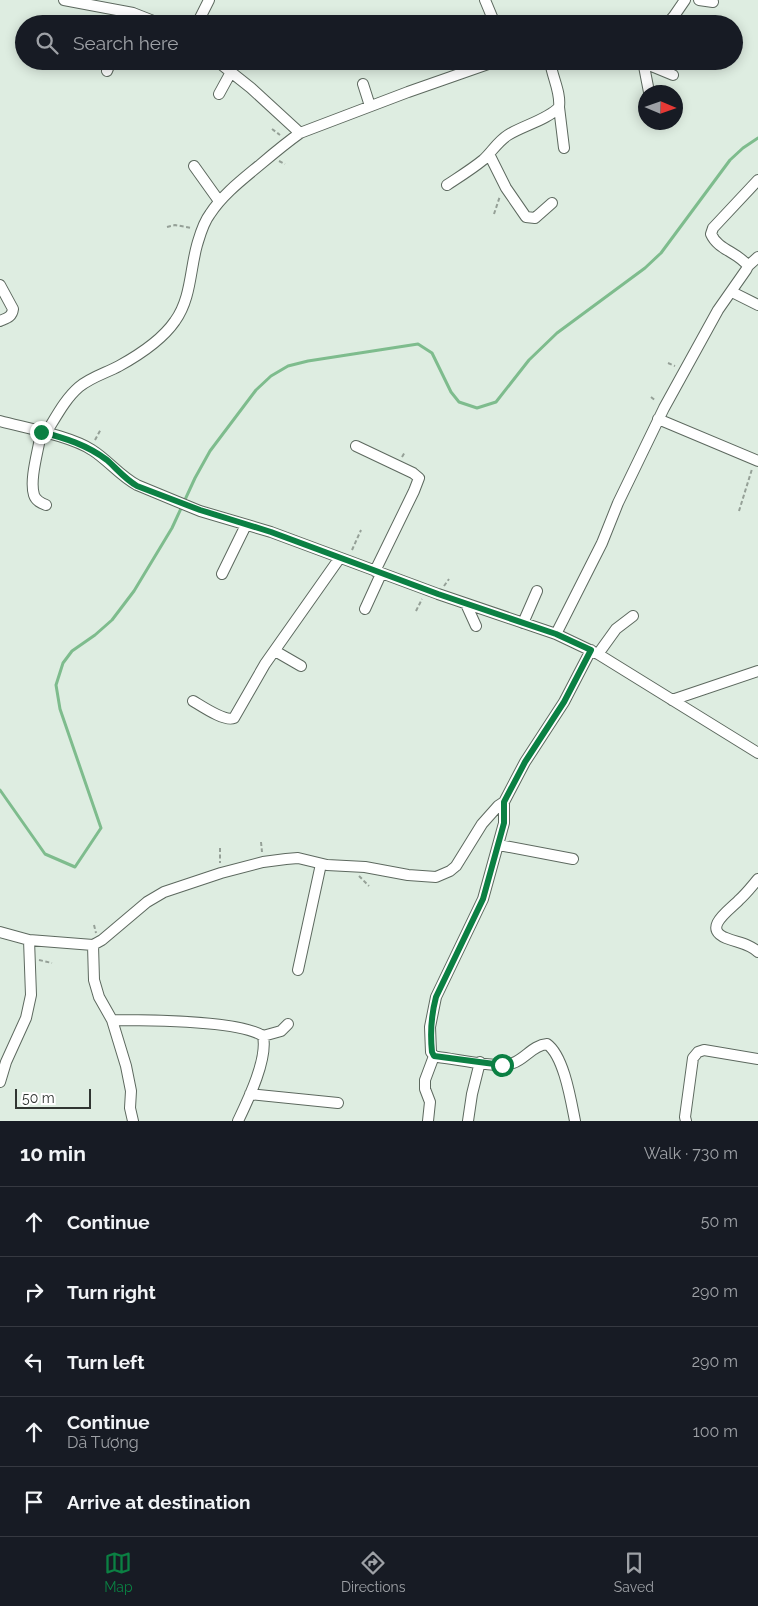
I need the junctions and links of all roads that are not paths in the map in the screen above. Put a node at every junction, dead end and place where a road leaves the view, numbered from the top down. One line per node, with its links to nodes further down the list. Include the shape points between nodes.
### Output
1 (64, 0): 7 (street)
2 (209, 0): 9 (street)
3 (485, 0): 10 (street)
4 (685, 0): 11 (street)
5 (699, 0): 6 (street)
6 (713, 2)
7 (133, 13): 8 (street)
8 (138, 15)
9 (202, 15)
10 (491, 15)
11 (675, 15)
12 (228, 70): 17 (street)
13 (460, 70): 22 (street)
14 (551, 70): 23 (street, via 559,95)
15 (645, 70): 20 (street)
16 (661, 70): 18 (street)
17 (231, 72): 21 (street); 24 (street)
18 (673, 75)
19 (363, 84): 22 (street)
20 (648, 85)
21 (219, 94)
22 (370, 106): 24 (street)
23 (559, 107): 25 (street); 26 (street, via 554,113 506,136)
24 (300, 133): 30 (street)
25 (564, 148)
26 (489, 154): 29 (street); 31 (street, via 523,215 535,218)
27 (194, 166): 30 (street)
28 (758, 180): 33 (street, via 711,234 714,241)
29 (447, 185)
30 (219, 201): 40 (street, via 208,215 196,246 188,289 175,322 134,358 80,386)
31 (552, 203)
32 (758, 257): 33 (street)
33 (748, 266): 35 (street)
34 (0, 285): 37 (street, via 13,309 10,317)
35 (732, 292): 36 (street); 38 (street, via 718,310)
36 (758, 305)
37 (0, 321)
38 (658, 419): 42 (street); 54 (street, via 602,543)
39 (0, 421): 40 (street)
40 (44, 433): 43 (street, via 35,467 34,496); 44 (street, via 90,448 128,481)
41 (356, 446): 46 (street, via 419,478)
42 (756, 460)
43 (46, 505)
44 (246, 525): 45 (street); 47 (street)
45 (343, 560): 46 (street); 55 (street)
46 (378, 573): 49 (street); 50 (street)
47 (222, 574)
48 (537, 591): 52 (street)
49 (466, 604): 52 (street); 53 (street)
50 (365, 610)
51 (633, 616): 56 (street)
52 (524, 623): 54 (street)
53 (476, 626)
54 (556, 634): 56 (street)
55 (275, 651): 57 (street); 60 (street, via 234,718 229,720)
56 (594, 652): 59 (street); 62 (street, via 525,762)
57 (301, 666)
58 (758, 671): 59 (street)
59 (672, 700): 61 (street)
60 (193, 702)
61 (758, 753)
62 (504, 802): 63 (street); 65 (street, via 482,824 456,866 444,874 428,877)
63 (499, 845): 64 (street); 75 (street, via 483,899 436,997 430,1027)
64 (572, 859)
65 (321, 864): 69 (street, via 298,858 263,862 164,892); 71 (street)
66 (758, 880): 70 (street, via 717,922 721,936 751,946)
67 (0, 932): 68 (street)
68 (29, 940): 69 (street); 78 (street, via 31,995 26,1018)
69 (93, 945): 72 (street, via 94,980)
70 (758, 952)
71 (298, 970)
72 (112, 1020): 74 (street, via 237,1027); 81 (street, via 130,1083)
73 (288, 1024): 74 (street, via 281,1031)
74 (263, 1036): 79 (street, via 259,1071)
75 (434, 1056): 77 (street); 83 (street, via 428,1068 425,1089 430,1102)
76 (758, 1060): 86 (street, via 704,1050 695,1054)
77 (480, 1062): 84 (street); 85 (street, via 513,1063 547,1044 562,1069)
78 (0, 1082)
79 (250, 1094): 80 (street); 82 (street)
80 (338, 1103)
81 (133, 1121)
82 (238, 1121)
83 (428, 1121)
84 (468, 1121)
85 (574, 1121)
86 (686, 1121)

